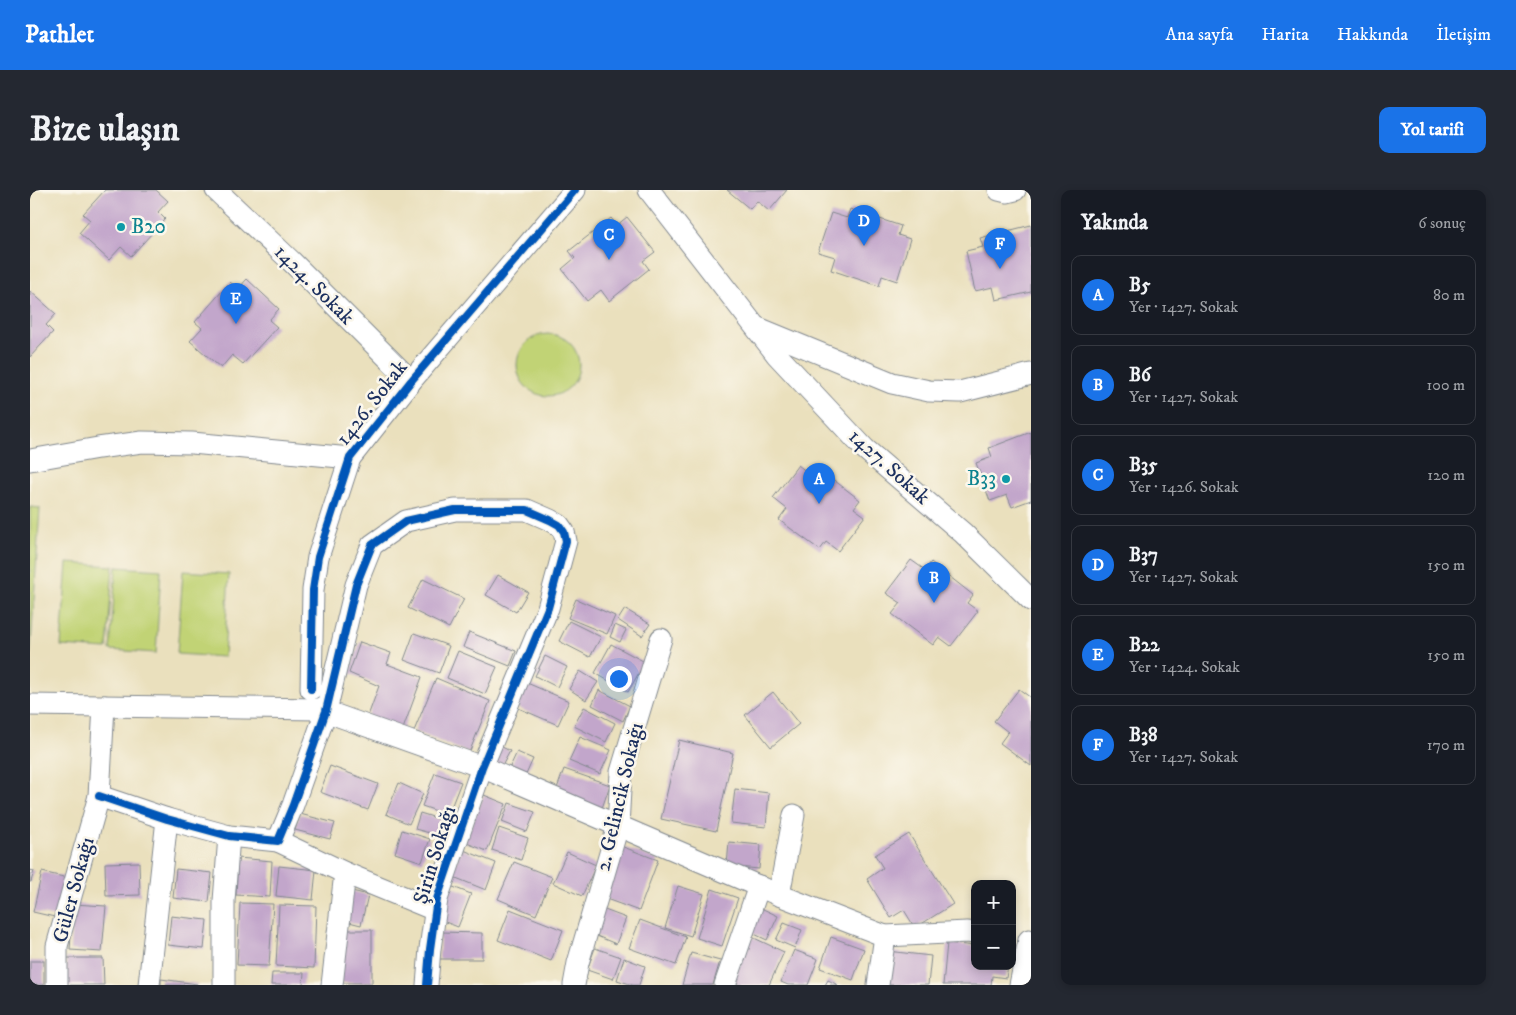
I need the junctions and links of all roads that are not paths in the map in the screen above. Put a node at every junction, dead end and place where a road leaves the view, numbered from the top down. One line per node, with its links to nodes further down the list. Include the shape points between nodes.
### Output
1 (216, 190): 8 (street, 1424. Sokak)
2 (575, 190): 8 (street, 1426. Sokak)
3 (649, 190): 6 (street, 1427. Sokak)
4 (999, 190): 5 (street)
5 (1016, 190)
6 (755, 326): 7 (street, 1427. Sokak, via 892,383 929,391 960,392); 11 (street, 1427. Sokak, via 777,355 865,450 963,533)
7 (1031, 374)
8 (411, 381): 9 (street, 1426. Sokak)
9 (350, 458): 10 (street, 1426. Sokak, via 192,443 142,442); 13 (street, 1426. Sokak, via 318,558 313,590)
10 (30, 460)
11 (1031, 600)
12 (661, 639): 21 (street, 2. Gelincik Sokağı, via 622,772)
13 (311, 690)
14 (30, 705): 15 (street)
15 (104, 706): 16 (street); 18 (street, Güler Sokağı)
16 (326, 711): 17 (street); 17 (street, Şirin Sokağı, via 356,585 372,545 406,521 455,510 527,510 559,525 566,541 548,608); 23 (street, Şirin Sokağı)
17 (482, 767): 21 (street); 27 (street, Şirin Sokağı)
18 (99, 796): 20 (street); 31 (street, Güler Sokağı, via 57,946)
19 (794, 815): 26 (street)
20 (168, 819): 22 (street); 32 (street)
21 (618, 826): 25 (street); 36 (street, 2. Gelincik Sokağı)
22 (229, 836): 23 (street); 33 (street, via 224,901)
23 (278, 841): 24 (street)
24 (346, 873): 27 (street); 34 (street)
25 (759, 886): 26 (street); 37 (street)
26 (779, 895): 29 (street)
27 (435, 910): 35 (street, Şirin Sokağı)
28 (971, 932): 29 (street)
29 (884, 936): 38 (street)
30 (1024, 940): 39 (street)
31 (57, 985)
32 (149, 985)
33 (224, 985)
34 (332, 985)
35 (427, 985)
36 (574, 985)
37 (725, 985)
38 (878, 985)
39 (1020, 985)

